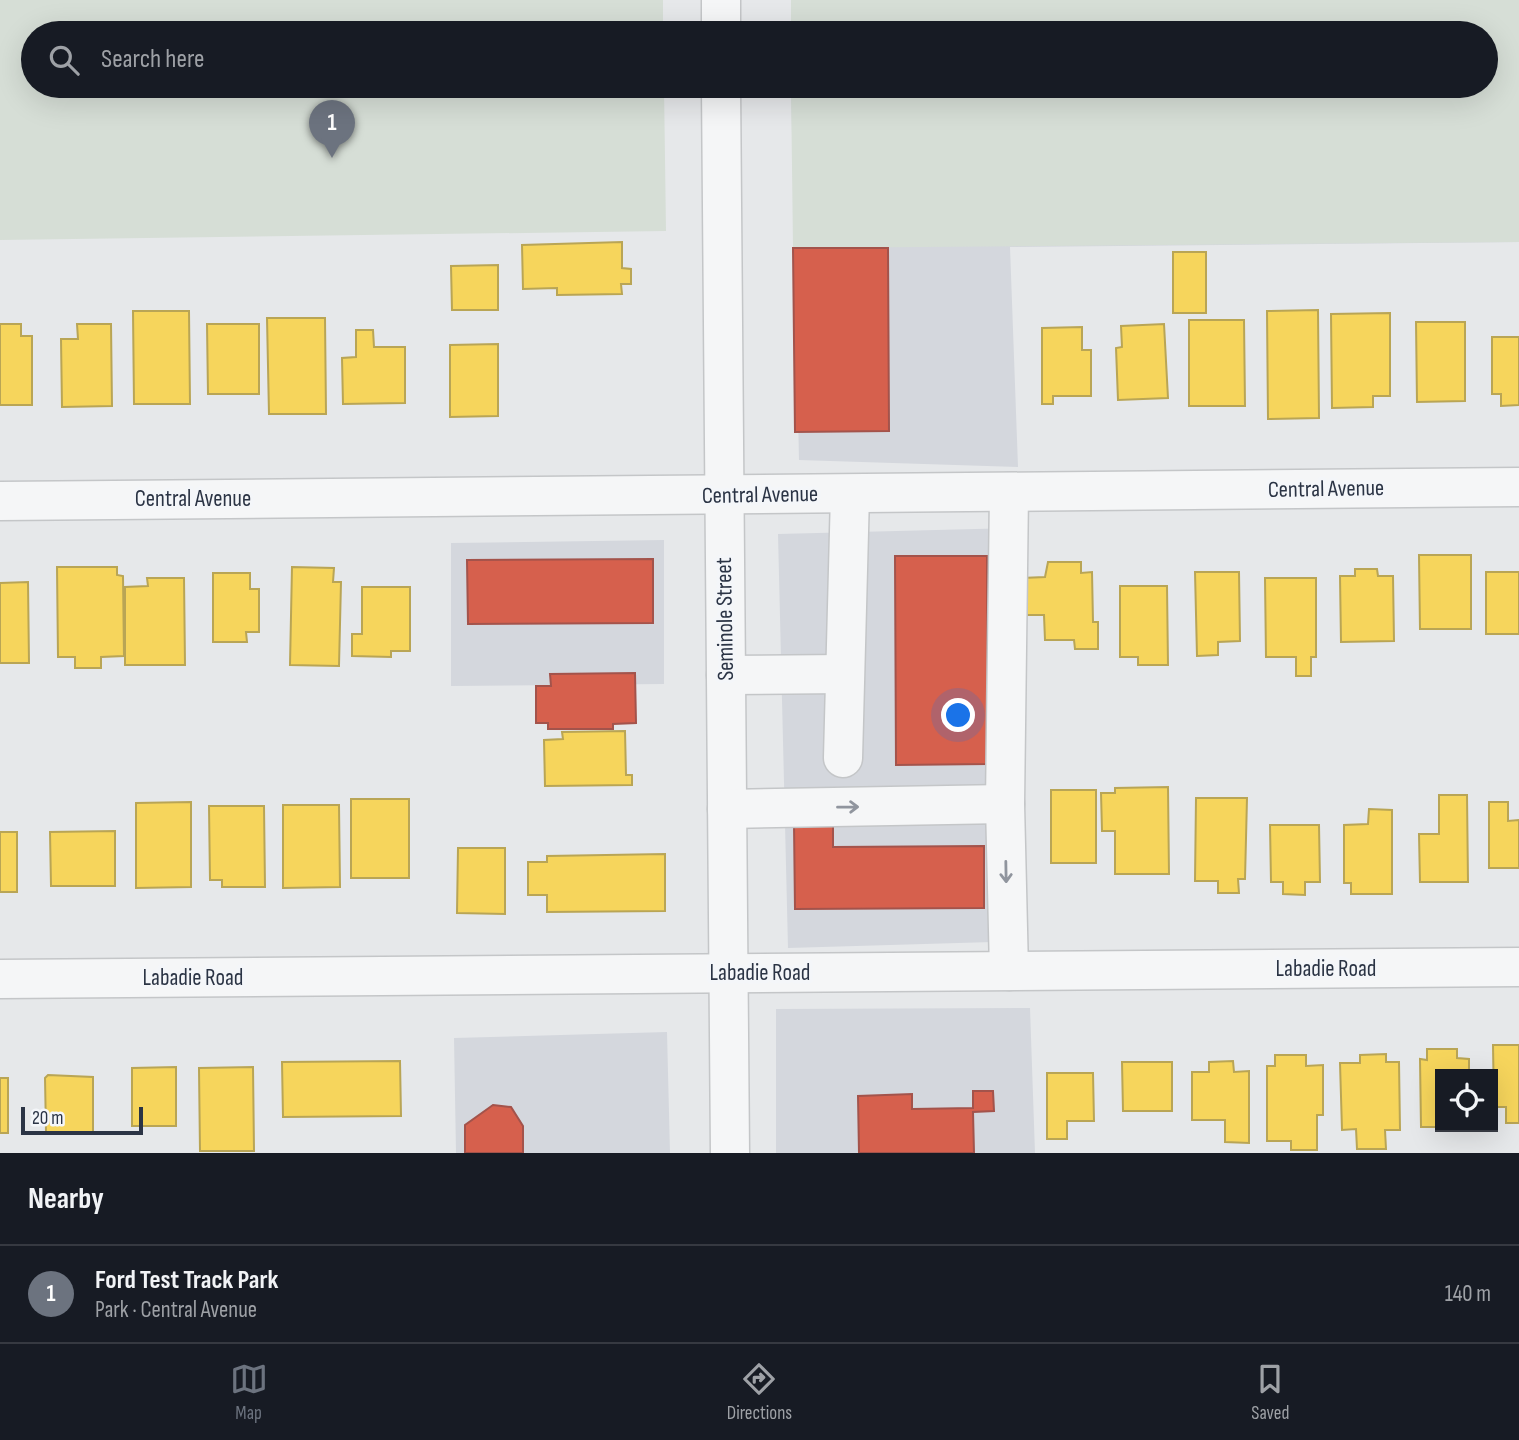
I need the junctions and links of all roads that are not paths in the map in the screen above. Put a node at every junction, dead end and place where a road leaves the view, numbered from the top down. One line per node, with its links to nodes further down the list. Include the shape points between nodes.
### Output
1 (721, 0): 2 (street)
2 (721, 21)
3 (721, 98): 7 (street, Seminole Street)
4 (1519, 487): 5 (street, Central Avenue)
5 (1009, 492): 6 (street, Central Avenue); 12 (street)
6 (850, 494): 7 (street, Central Avenue); 9 (street)
7 (724, 495): 8 (street, Central Avenue); 10 (street, Seminole Street)
8 (0, 501)
9 (844, 674): 10 (street); 11 (street)
10 (726, 675): 13 (street, Seminole Street)
11 (843, 758)
12 (1005, 804): 13 (street, one-way to 12); 15 (street, one-way to 15)
13 (727, 809): 16 (street, Seminole Street)
14 (1519, 967): 15 (street, Labadie Road)
15 (1009, 971): 16 (street, Labadie Road)
16 (728, 974): 17 (street, Labadie Road); 18 (street, Seminole Street)
17 (0, 979)
18 (730, 1153)

